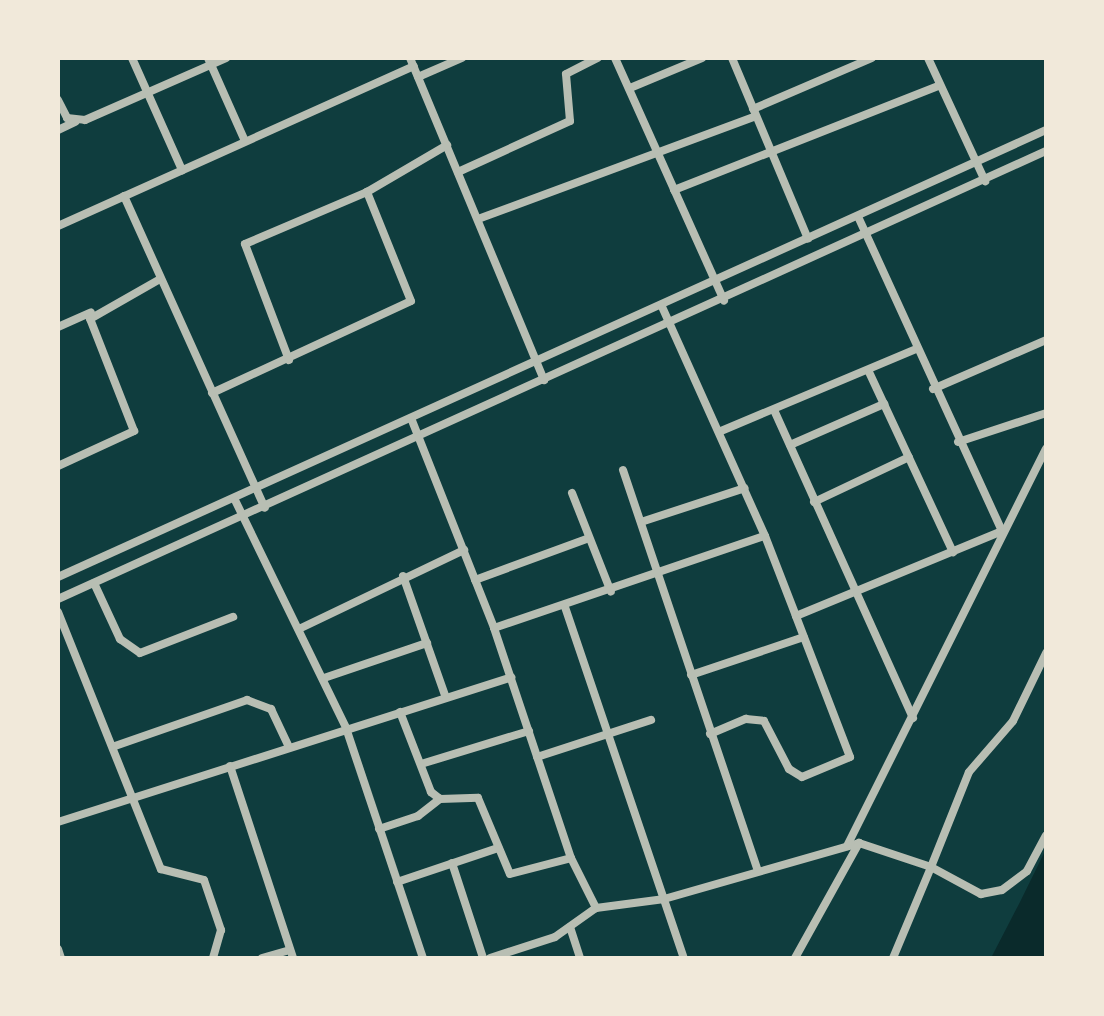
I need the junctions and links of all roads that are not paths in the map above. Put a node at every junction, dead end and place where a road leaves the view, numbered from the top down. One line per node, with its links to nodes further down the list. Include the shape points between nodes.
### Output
1 (132, 58): 15 (street)
2 (226, 58): 10 (street)
3 (462, 58): 12 (street)
4 (598, 58): 28 (street, via 566,74 570,121)
5 (615, 58): 14 (street)
6 (702, 58): 14 (street)
7 (732, 58): 17 (street)
8 (872, 58): 17 (street)
9 (928, 58): 13 (street)
10 (209, 61): 15 (street); 21 (street)
11 (412, 62): 12 (street); 21 (street)
12 (418, 77): 22 (street)
13 (940, 85): 25 (street); 26 (street)
14 (630, 88): 24 (street)
15 (148, 94): 18 (street); 27 (street)
16 (58, 100): 18 (street)
17 (755, 112): 24 (street); 25 (street)
18 (75, 122): 19 (street)
19 (58, 130)
20 (1046, 130): 26 (street)
21 (245, 141): 27 (street)
22 (447, 145): 28 (street); 31 (street)
23 (1046, 151): 29 (street)
24 (658, 152): 30 (street); 34 (street)
25 (773, 156): 30 (street); 37 (street)
26 (976, 164): 29 (street); 33 (street)
27 (182, 170): 32 (street)
28 (458, 172): 34 (street)
29 (985, 181): 36 (street)
30 (674, 190): 39 (street)
31 (367, 192): 47 (street, via 411,301); 47 (street, via 245,244)
32 (124, 196): 35 (street); 38 (street)
33 (858, 217): 36 (street); 37 (street)
34 (478, 219): 48 (street)
35 (58, 226)
36 (866, 235): 40 (street); 46 (street)
37 (808, 239): 39 (street)
38 (160, 279): 42 (street); 52 (street)
39 (715, 281): 40 (street); 41 (street)
40 (724, 301): 43 (street)
41 (661, 305): 43 (street); 48 (street)
42 (91, 312): 44 (street); 63 (street, via 134,431)
43 (670, 323): 50 (street); 57 (street)
44 (58, 327)
45 (1046, 340): 51 (street)
46 (916, 349): 49 (street); 51 (street)
47 (289, 360): 52 (street)
48 (538, 361): 50 (street); 56 (street)
49 (869, 372): 53 (street); 54 (street)
50 (544, 380): 58 (street)
51 (933, 389): 59 (street)
52 (212, 393): 65 (street)
53 (884, 404): 60 (street); 62 (street)
54 (774, 410): 57 (street); 60 (street)
55 (1046, 413): 59 (street)
56 (411, 418): 58 (street); 65 (street)
57 (721, 431): 66 (street)
58 (420, 438): 70 (street); 76 (street)
59 (958, 442): 73 (street)
60 (790, 445): 69 (street)
61 (1046, 449): 73 (street)
62 (909, 457): 69 (street); 77 (street)
63 (58, 466)
64 (623, 470): 72 (street)
65 (255, 488): 68 (street); 70 (street)
66 (745, 488): 72 (street); 74 (street)
67 (572, 493): 75 (street)
68 (234, 498): 71 (street); 80 (street)
69 (814, 502): 84 (street)
70 (265, 508): 71 (street)
71 (244, 517): 82 (street); 90 (street)
72 (641, 522): 78 (street)
73 (1002, 531): 77 (street); 100 (street)
74 (765, 536): 78 (street); 88 (street)
75 (589, 538): 81 (street); 83 (street)
76 (464, 550): 79 (street); 81 (street)
77 (953, 552): 84 (street)
78 (659, 575): 83 (street); 95 (street)
79 (403, 576): 90 (street); 93 (street)
80 (58, 577)
81 (475, 580): 91 (street)
82 (94, 583): 85 (street); 89 (street, via 120,639 140,653)
83 (611, 592): 86 (street)
84 (854, 593): 88 (street); 100 (street)
85 (58, 599)
86 (565, 607): 91 (street); 104 (street)
87 (58, 612): 106 (street)
88 (796, 616): 92 (street)
89 (233, 617)
90 (301, 628): 97 (street)
91 (494, 628): 96 (street)
92 (804, 637): 95 (street); 105 (street, via 849,749 845,764 796,775 769,727 755,717)
93 (427, 643): 97 (street); 98 (street)
94 (1046, 653): 121 (street, via 1013,721 969,772)
95 (691, 675): 105 (street)
96 (511, 677): 98 (street); 103 (street)
97 (324, 678): 102 (street)
98 (446, 698): 99 (street)
99 (400, 712): 102 (street); 109 (street)
100 (913, 718): 117 (street)
101 (651, 720): 104 (street)
102 (346, 728): 107 (street); 114 (street)
103 (529, 731): 108 (street); 109 (street)
104 (610, 734): 108 (street); 124 (street)
105 (710, 734): 122 (street)
106 (115, 746): 107 (street, via 247,700 271,709); 111 (street)
107 (289, 747): 110 (street)
108 (537, 757): 119 (street)
109 (421, 764): 112 (street)
110 (230, 766): 111 (street); 128 (street)
111 (134, 797): 113 (street); 130 (street, via 166,876 204,880 221,930)
112 (440, 799): 114 (street, via 418,816); 118 (street, via 478,798)
113 (58, 822)
114 (379, 829): 123 (street)
115 (1046, 836): 121 (street, via 1032,864 1002,890 981,894)
116 (859, 843): 117 (street); 121 (street); 137 (street)
117 (847, 846): 122 (street)
118 (498, 848): 119 (street, via 515,875); 120 (street)
119 (571, 858): 125 (street)
120 (452, 863): 123 (street); 133 (street)
121 (931, 867): 138 (street)
122 (758, 871): 124 (street)
123 (397, 882): 132 (street)
124 (664, 899): 125 (street); 136 (street)
125 (596, 908): 126 (street)
126 (570, 927): 134 (street); 135 (street)
127 (58, 949): 129 (street)
128 (292, 954): 131 (street)
129 (61, 958)
130 (213, 958)
131 (262, 958)
132 (423, 958)
133 (483, 958)
134 (490, 958)
135 (580, 958)
136 (684, 958)
137 (795, 958)
138 (893, 958)

